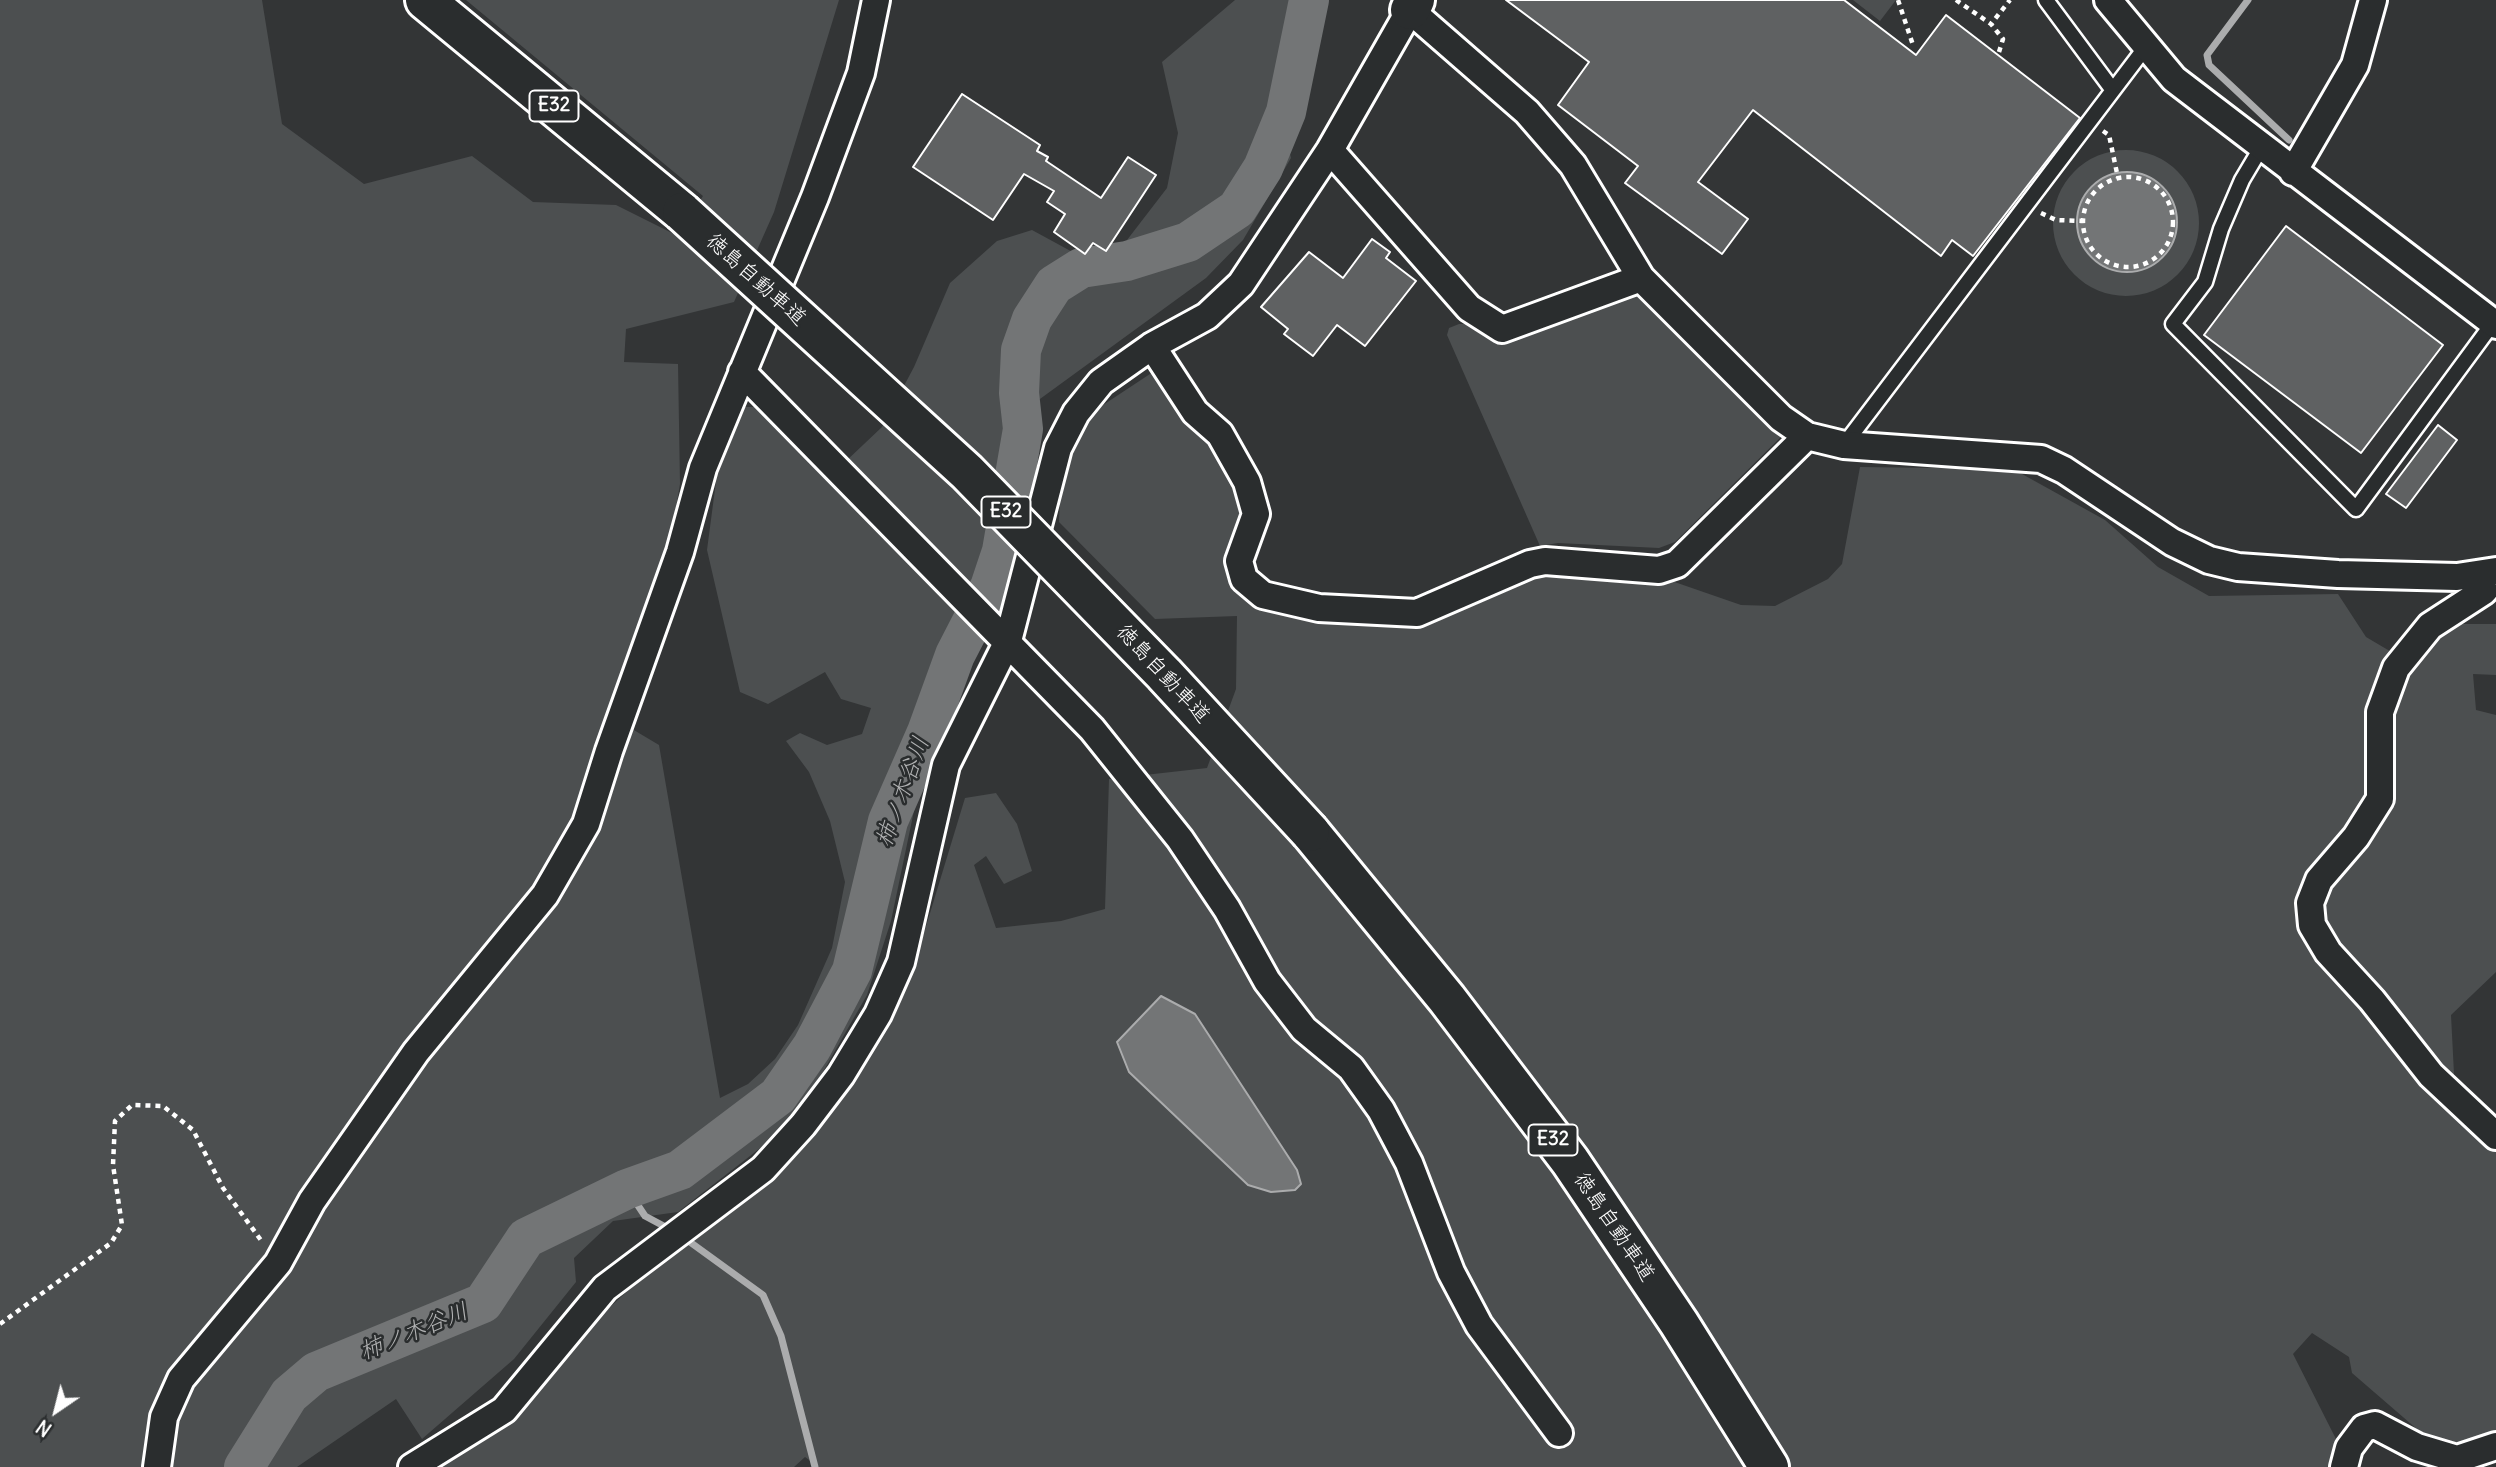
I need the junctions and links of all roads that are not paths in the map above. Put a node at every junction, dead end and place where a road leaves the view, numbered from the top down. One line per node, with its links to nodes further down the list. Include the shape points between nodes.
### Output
1 (425, 0): 25 (highway, 徳島自動車道 / E32, bridge, via 682,212 967,472 1310,832 1447,999 1570,1161)
2 (876, 0): 15 (street, via 861,74)
3 (2046, 0): 8 (lane)
4 (2108, 0): 7 (street)
5 (2373, 0): 11 (street, via 2354,65)
6 (1413, 5): 10 (street); 12 (street, via 1527,112 1573,165)
7 (2145, 48): 8 (lane); 9 (street, via 2175,79)
8 (2112, 89): 17 (lane)
9 (2261, 148): 11 (street); 13 (lane, via 2221,229 2205,282 2173,324 2356,509)
10 (1330, 150): 12 (street, via 1469,308 1502,329); 14 (street, via 1241,284 1207,316)
11 (2294, 173): 13 (street)
12 (1641, 278): 16 (street, via 1781,418)
13 (2495, 324)
14 (1152, 346): 16 (street, via 1195,412 1220,434 1247,482 1256,514 1239,561 1244,579 1263,595 1319,608 1417,613 1545,561 1658,569 1677,564); 19 (street, via 1101,382 1076,413 1058,448)
15 (742, 372): 19 (street); 23 (street, via 704,468 680,552 586,824 545,895 401,1073 312,1201 278,1263 181,1379 164,1417)
16 (1807, 436): 17 (street)
17 (1844, 445): 18 (street, via 2041,459 2172,542 2209,560 2238,567 2457,578)
18 (2496, 574): 20 (street, via 2484,591 2430,626 2396,668 2380,712 2380,799 2356,837 2319,880 2310,903 2312,925 2328,952 2431,1075)
19 (1008, 641): 21 (street, via 1092,729 1180,839 1227,909 1267,981 1304,1029 1351,1068 1381,1110 1479,1325); 24 (street, via 946,765 901,962 878,1014 841,1075 763,1169 605,1288 504,1410)
20 (2496, 1136)
21 (1559, 1433)
22 (2496, 1447): 26 (street, via 2457,1459 2417,1447 2375,1425 2364,1428 2356,1438)
23 (157, 1467)
24 (412, 1467)
25 (1769, 1467)
26 (2344, 1467)

